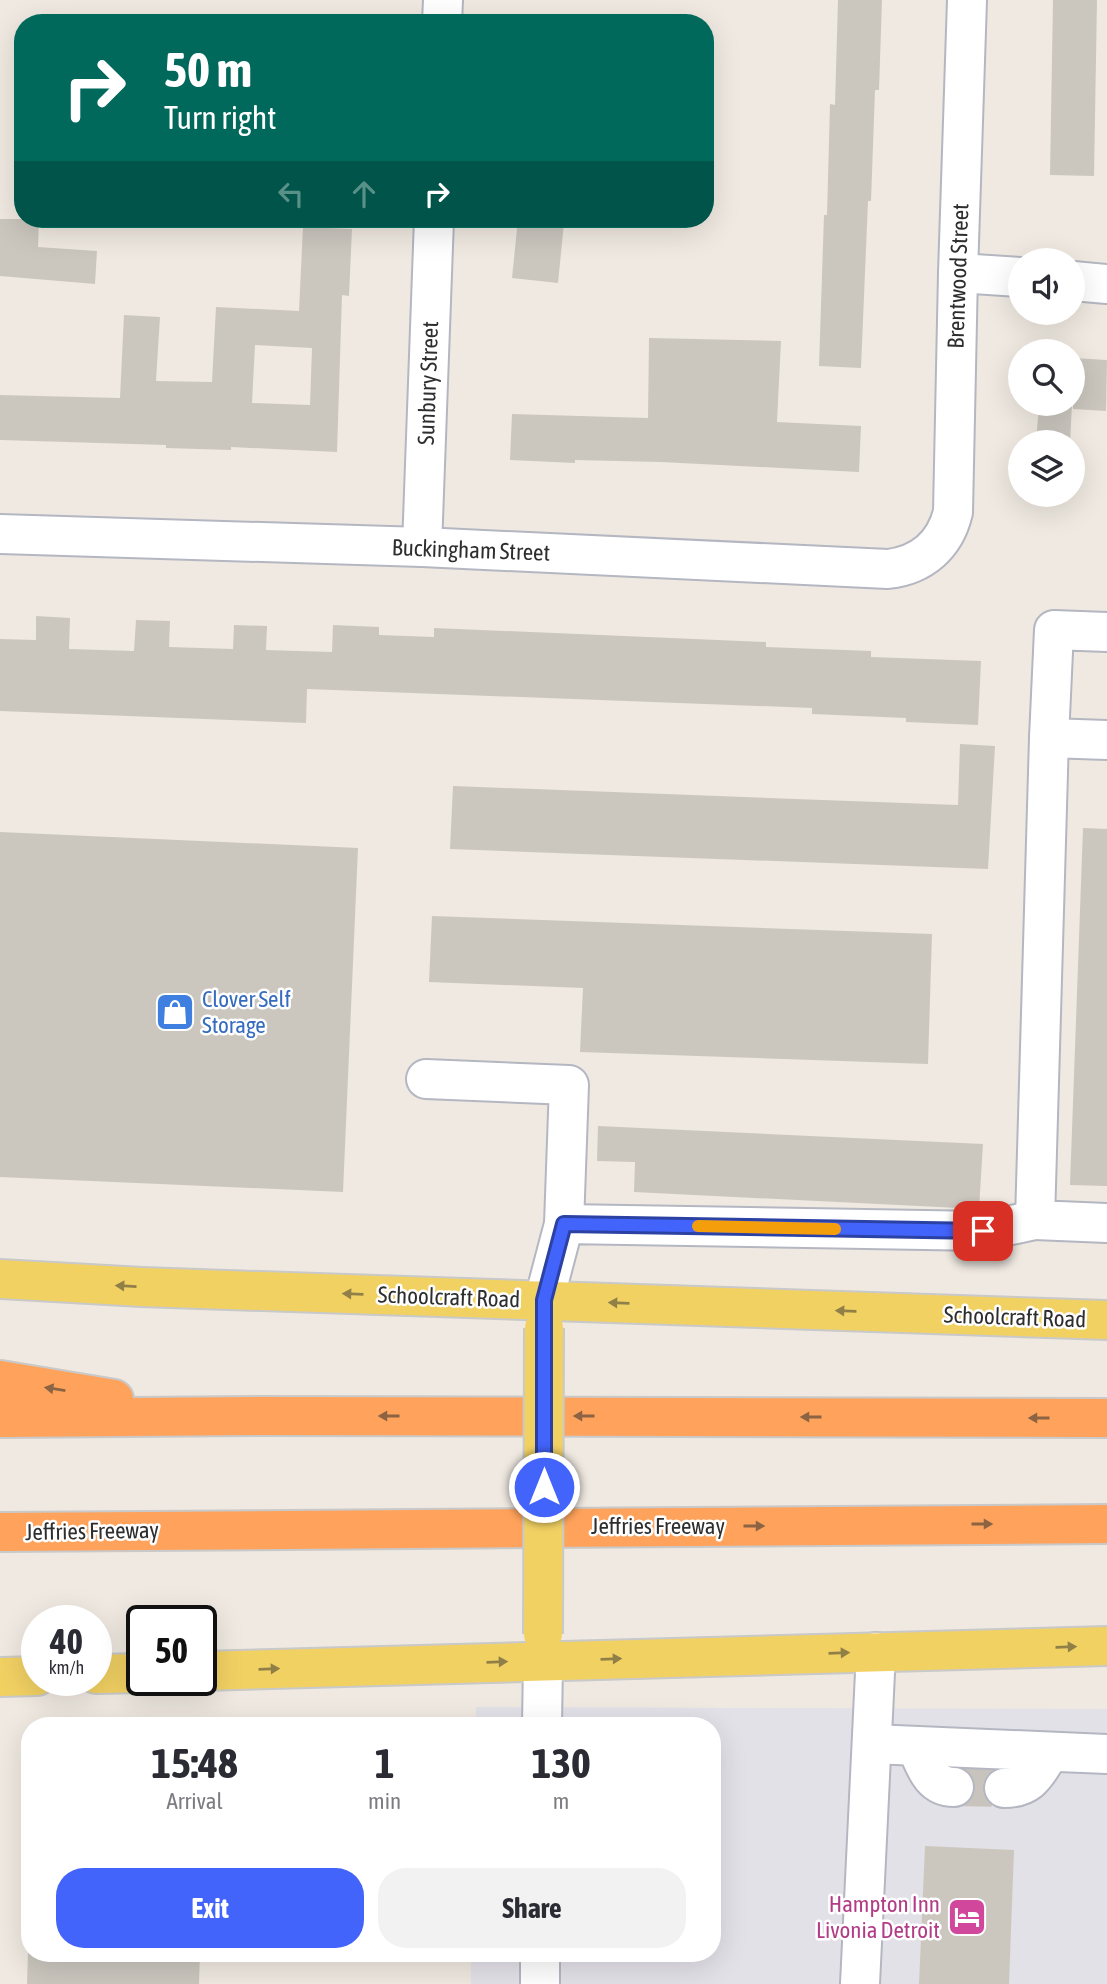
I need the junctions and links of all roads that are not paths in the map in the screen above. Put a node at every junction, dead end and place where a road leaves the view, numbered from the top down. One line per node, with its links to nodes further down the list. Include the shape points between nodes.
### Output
1 (967, 0): 3 (street, Brentwood Street)
2 (434, 228): 8 (street, Sunbury Street)
3 (958, 273): 4 (street); 9 (street, Brentwood Street, via 953,512)
4 (1008, 276)
5 (1085, 282): 6 (street)
6 (1107, 284)
7 (0, 534): 8 (street, Buckingham Street)
8 (422, 547): 9 (street, Buckingham Street, via 888,569 904,568)
9 (936, 548)
10 (1107, 632): 11 (street, via 1054,630)
11 (1049, 738): 12 (street); 14 (street)
12 (1107, 740)
13 (426, 1079): 16 (street, via 569,1085)
14 (1035, 1220): 15 (street); 16 (street, via 983,1231)
15 (1107, 1223)
16 (564, 1224): 18 (street)
17 (0, 1279): 18 (main road, Schoolcraft Road, one-way to 17)
18 (544, 1314): 19 (main road, Schoolcraft Road, one-way to 18); 29 (main road, bridge)
19 (1107, 1320)
20 (0, 1380): 21 (highway, one-way to 20)
21 (219, 1416): 22 (highway); 23 (highway, one-way to 21)
22 (0, 1418)
23 (1107, 1418)
24 (1107, 1524): 25 (highway, Jeffries Freeway, one-way to 24)
25 (473, 1527): 26 (highway, Jeffries Freeway); 27 (highway)
26 (0, 1532)
27 (0, 1555)
28 (1107, 1646): 30 (main road, one-way to 28)
29 (543, 1647): 30 (main road, one-way to 30); 31 (main road, one-way to 29); 34 (street)
30 (876, 1652): 35 (street)
31 (217, 1670)
32 (21, 1676): 33 (main road)
33 (0, 1677)
34 (542, 1717)
35 (872, 1744): 36 (street); 43 (street)
36 (916, 1746): 37 (street); 39 (street, via 930,1776)
37 (1050, 1752): 38 (street); 40 (street, via 1030,1782)
38 (1107, 1755)
39 (954, 1787)
40 (1004, 1788)
41 (540, 1962): 42 (street)
42 (540, 1984)
43 (860, 1984)

